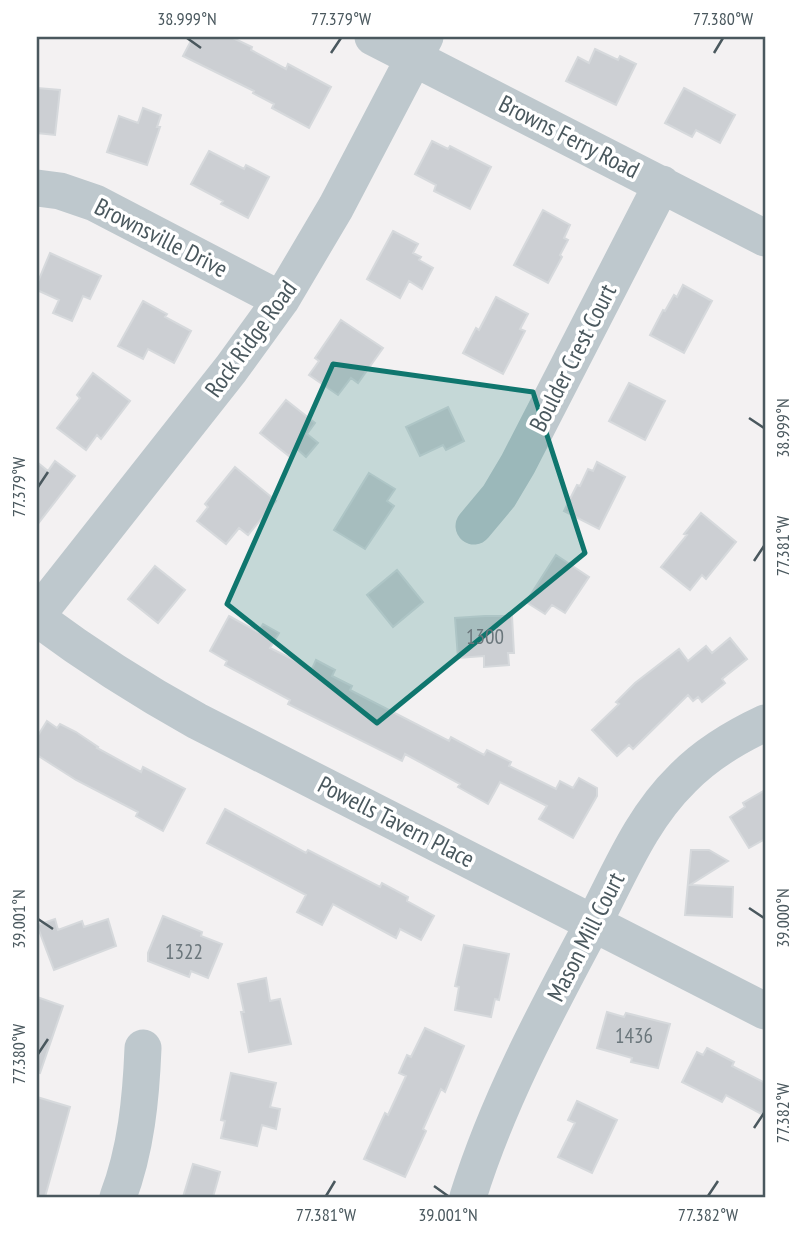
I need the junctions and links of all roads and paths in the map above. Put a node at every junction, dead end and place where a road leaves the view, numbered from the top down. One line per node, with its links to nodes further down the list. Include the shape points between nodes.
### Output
1 (373, 37): 2 (street, Browns Ferry Road)
2 (419, 47): 3 (street, Browns Ferry Road); 6 (street, Rock Ridge Road, via 336,207)
3 (662, 184): 5 (street, Browns Ferry Road); 7 (street, Boulder Crest Court, via 519,464)
4 (37, 188): 6 (street, Brownsville Drive, via 95,202)
5 (765, 238)
6 (281, 300): 8 (street, Rock Ridge Road)
7 (474, 526)
8 (37, 617): 10 (street, Powells Tavern Place, via 88,656 166,704)
9 (765, 723): 10 (street, Mason Mill Court, via 712,753 656,809)
10 (593, 923): 11 (street, Powells Tavern Place); 14 (street, Mason Mill Court, via 502,1107)
11 (765, 1011)
12 (143, 1048): 13 (street, via 134,1140)
13 (118, 1197)
14 (468, 1197)

